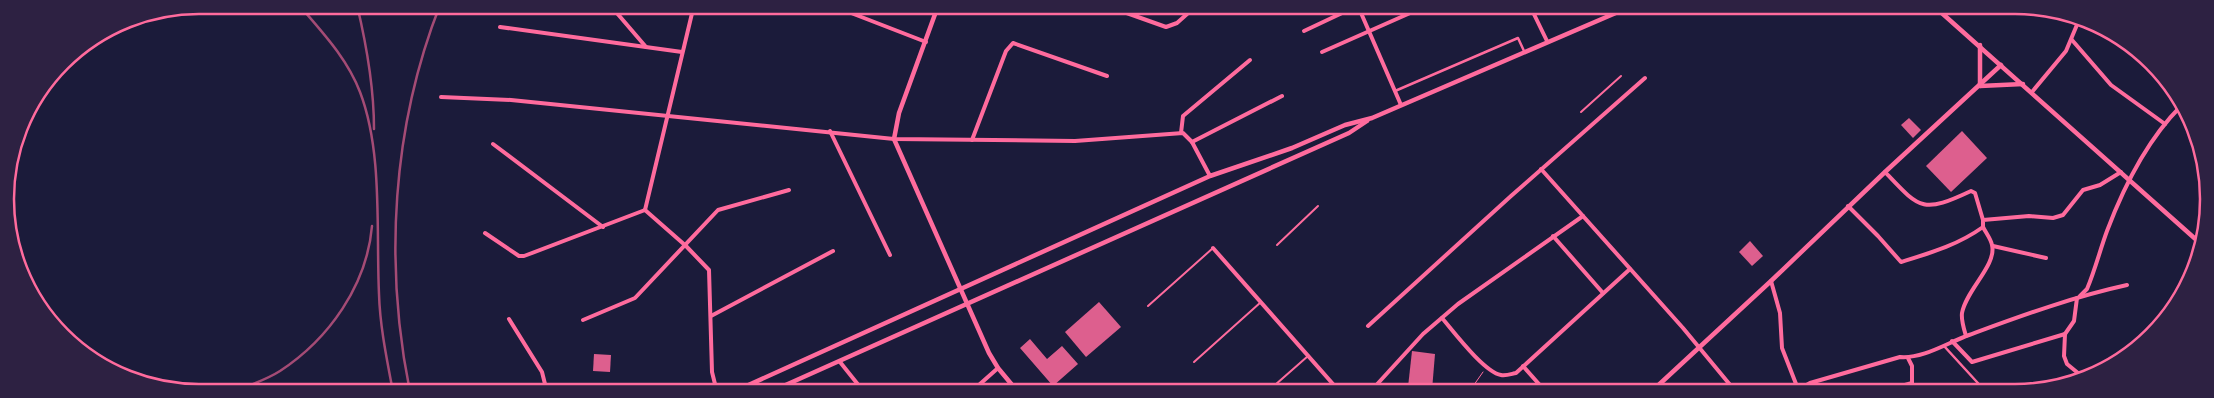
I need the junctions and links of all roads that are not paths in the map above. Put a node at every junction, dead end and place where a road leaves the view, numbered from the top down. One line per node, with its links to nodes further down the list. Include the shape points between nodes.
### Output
1 (618, 14): 21 (street)
2 (692, 14): 22 (street)
3 (854, 14): 19 (street)
4 (935, 14): 19 (street)
5 (1129, 14): 6 (street, via 1166,27 1177,24)
6 (1188, 14)
7 (1340, 14): 15 (street)
8 (1361, 14): 16 (street)
9 (1407, 14): 16 (street)
10 (1534, 14): 18 (street)
11 (1613, 14): 18 (street)
12 (1944, 14): 20 (street)
13 (2077, 25): 17 (street)
14 (500, 27): 21 (street)
15 (1304, 31)
16 (1368, 31): 23 (street); 32 (street)
17 (2072, 40): 33 (street, via 2066,52); 41 (street, via 2111,85)
18 (1547, 41): 24 (street)
19 (926, 42): 44 (street, via 897,118)
20 (1980, 45): 26 (street); 31 (street)
21 (646, 47): 22 (street)
22 (682, 52): 39 (street)
23 (1322, 52)
24 (1524, 52): 32 (street, via 1518,38); 36 (street)
25 (1250, 60): 43 (street, via 1183,116)
26 (2001, 65): 30 (street); 31 (street)
27 (1107, 76): 45 (street, via 1013,43 1006,51)
28 (1620, 76): 38 (lane)
29 (1645, 78): 48 (street)
30 (2024, 84): 31 (street); 33 (street)
31 (1980, 86): 49 (street)
32 (1395, 90): 36 (street)
33 (2032, 92): 50 (street)
34 (441, 96): 39 (street)
35 (1282, 96): 46 (street)
36 (1402, 105): 40 (street)
37 (2177, 110): 41 (street)
38 (1581, 112)
39 (667, 116): 42 (street); 56 (street)
40 (1372, 118): 51 (street, via 1345,125 1292,148); 78 (street, via 1349,133)
41 (2165, 124): 52 (street)
42 (830, 131): 44 (street); 69 (street)
43 (1181, 133): 45 (street, via 1075,141); 46 (street)
44 (894, 138): 45 (street); 74 (street)
45 (972, 140)
46 (1192, 142): 51 (street)
47 (493, 144): 59 (street)
48 (1541, 169): 57 (street); 84 (street)
49 (1885, 172): 55 (street); 58 (street, via 1911,199 1922,205 1935,205 1971,191 1975,193)
50 (2121, 172): 52 (street); 58 (street, via 2100,185 2083,190 2063,214 2053,218 2029,216)
51 (1210, 176): 74 (street)
52 (2130, 180): 63 (street); 76 (street, via 2107,231 2087,289)
53 (790, 190): 65 (street, via 718,210)
54 (1318, 206): 64 (lane)
55 (1848, 206): 60 (street, via 1901,262 1969,238); 72 (street)
56 (645, 210): 59 (street); 65 (street)
57 (1584, 216): 62 (street); 71 (street)
58 (1983, 220): 60 (street)
59 (603, 227): 61 (street, via 524,256 519,256)
60 (1984, 227): 66 (street)
61 (485, 233)
62 (1553, 236): 75 (street); 81 (street)
63 (2196, 239)
64 (1277, 245)
65 (686, 246): 80 (street, via 709,270); 83 (street, via 635,298)
66 (1993, 246): 70 (street); 86 (street, via 1991,261 1975,284 1962,313)
67 (1213, 248): 77 (street); 79 (lane)
68 (833, 251): 80 (street)
69 (890, 255)
70 (2046, 258)
71 (1630, 269): 75 (street); 89 (street)
72 (1772, 281): 89 (street); 110 (street, via 1780,313 1782,348)
73 (2126, 285): 76 (street)
74 (961, 288): 78 (street); 99 (street)
75 (1603, 293): 94 (street)
76 (2077, 298): 85 (street, via 2074,321); 86 (street)
77 (1262, 302): 90 (street); 93 (lane)
78 (968, 303): 92 (street); 95 (street)
79 (1148, 306)
80 (711, 316): 98 (street)
81 (1442, 318): 94 (street, via 1486,367 1502,376 1516,373); 106 (street)
82 (509, 319): 97 (street, via 542,372)
83 (584, 320)
84 (1368, 326)
85 (2065, 334): 87 (street, via 1972,362); 96 (street, via 2065,360)
86 (1966, 336): 87 (street)
87 (1952, 341): 88 (street)
88 (1944, 345): 91 (street); 113 (street)
89 (1700, 347): 108 (street); 109 (street)
90 (1308, 356): 104 (lane); 105 (street)
91 (1908, 358): 111 (street, via 1900,357); 112 (street, via 1912,366 1912,383)
92 (840, 362): 100 (street); 101 (street)
93 (1194, 362)
94 (1523, 366): 107 (street)
95 (998, 368): 102 (street); 103 (street)
96 (2078, 373)
97 (545, 384)
98 (715, 384)
99 (751, 384)
100 (789, 384)
101 (858, 384)
102 (980, 384)
103 (1011, 384)
104 (1277, 384)
105 (1333, 384)
106 (1377, 384)
107 (1539, 384)
108 (1660, 384)
109 (1730, 384)
110 (1794, 384)
111 (1808, 384)
112 (1908, 384)
113 (1980, 384)

